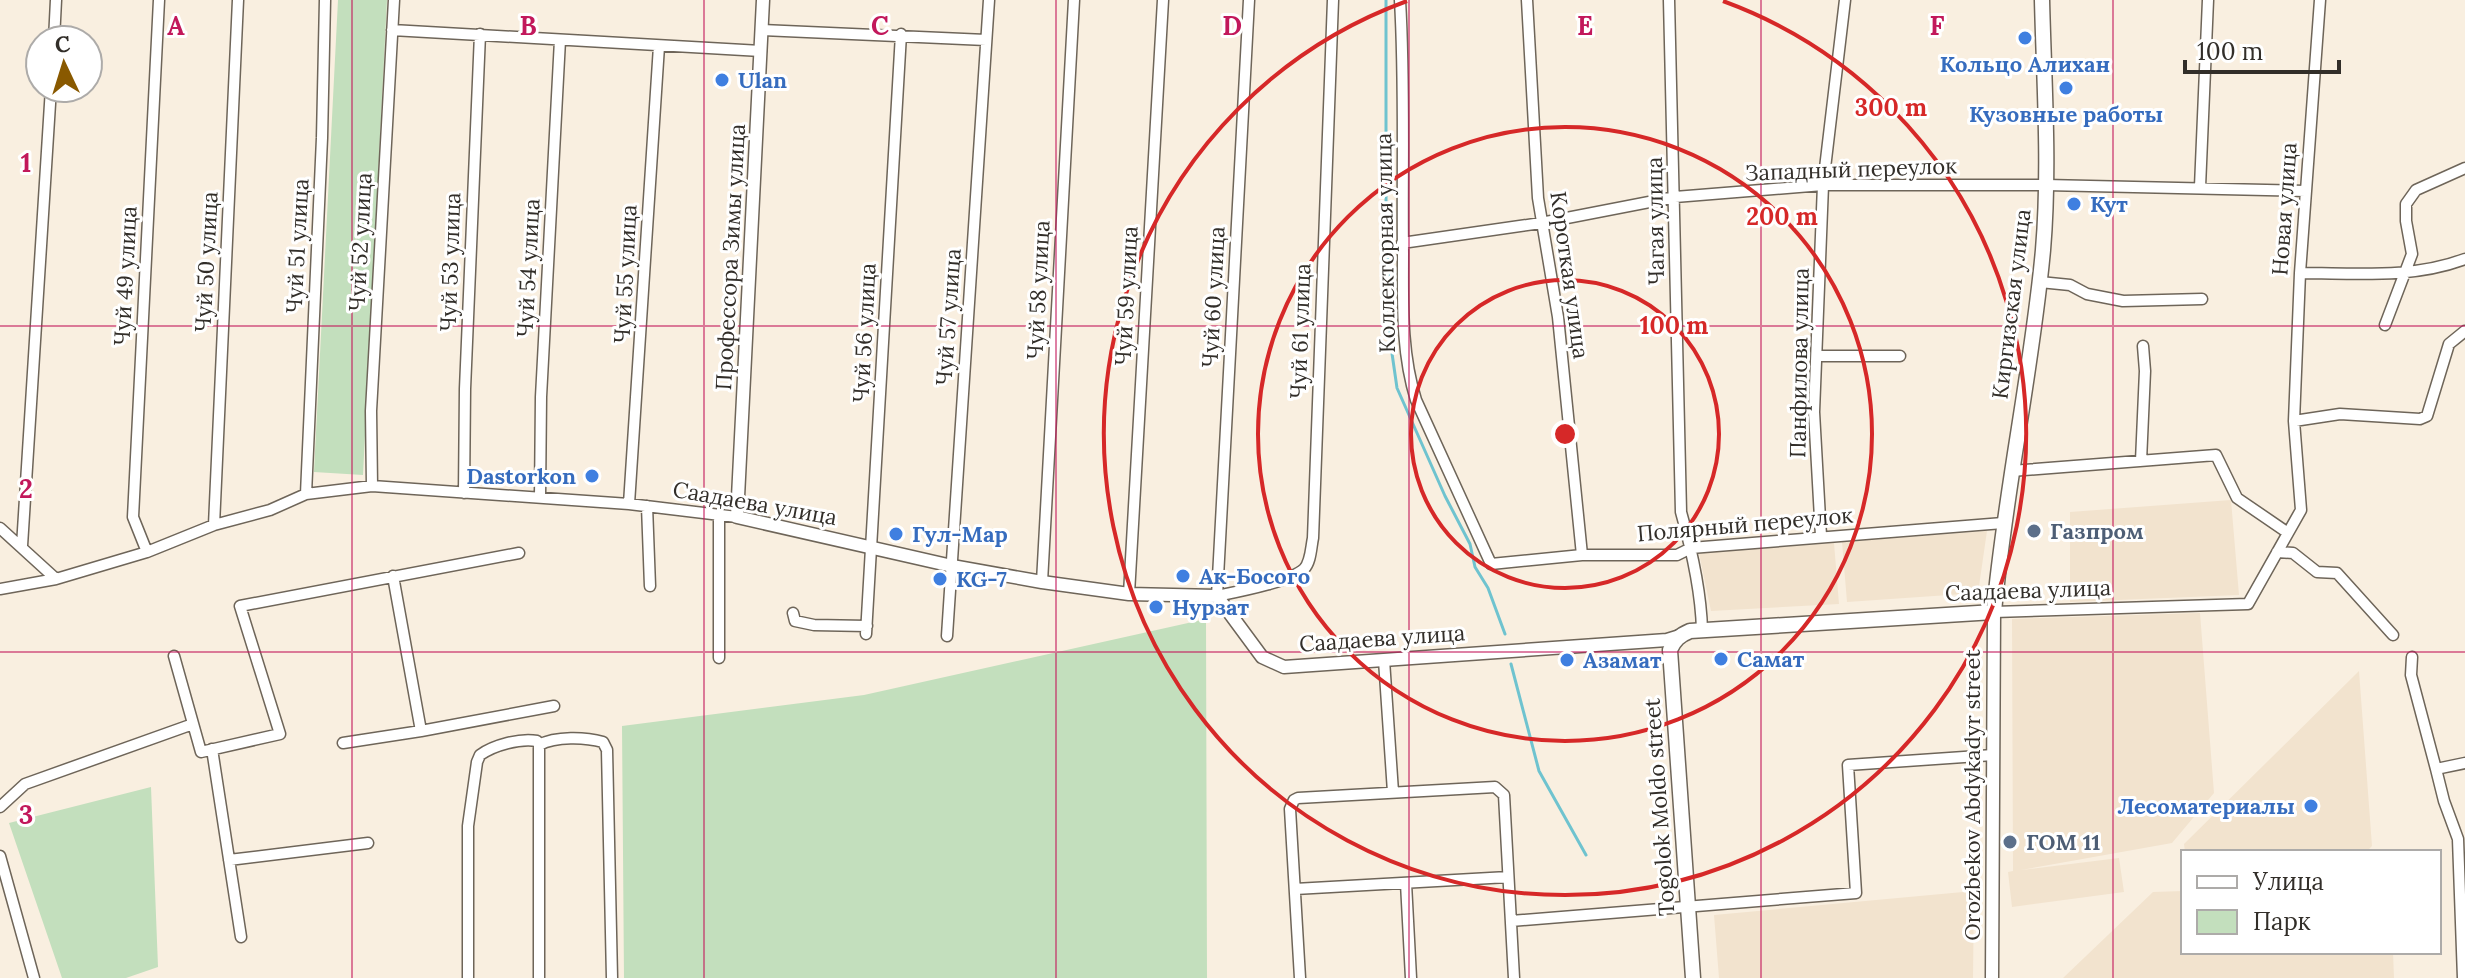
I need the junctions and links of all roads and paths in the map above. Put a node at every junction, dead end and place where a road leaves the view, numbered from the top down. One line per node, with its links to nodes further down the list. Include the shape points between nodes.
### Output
1 (56, 0): 19 (street)
2 (159, 0): 67 (street, Чуй 49 улица, via 133,517)
3 (238, 0): 60 (street, Чуй 50 улица)
4 (325, 0): 52 (street, Чуй 51 улица)
5 (394, 0): 20 (street, Чуй 52 улица)
6 (763, 0): 21 (street, Профессора Зимы улица)
7 (989, 0): 25 (street, Чуй 57 улица)
8 (1074, 0): 75 (street, Чуй 58 улица)
9 (1163, 0): 78 (street, Чуй 59 улица)
10 (1249, 0): 79 (street, Чуй 60 улица)
11 (1333, 0): 79 (street, Чуй 61 улица, via 1309,560 1304,569 1273,584)
12 (1400, 0): 36 (street, Коллекторная улица)
13 (1527, 0): 35 (street, Короткая улица)
14 (1669, 0): 34 (street, Чагая улица)
15 (1845, 0): 30 (street, Панфилова улица)
16 (2042, 0): 31 (main road, Киргизская улица)
17 (2208, 0): 32 (street)
18 (2320, 0): 33 (street, Новая улица)
19 (55, 24)
20 (392, 30): 22 (street); 50 (street, Чуй 52 улица, via 371,411)
21 (762, 30): 23 (street); 27 (street, Профессора Зимы улица)
22 (480, 34): 24 (street); 51 (street, Чуй 53 улица)
23 (901, 34): 25 (street); 65 (street, Чуй 56 улица)
24 (560, 40): 26 (street); 53 (street, Чуй 54 улица)
25 (986, 40): 72 (street, Чуй 57 улица)
26 (659, 46): 27 (street); 54 (street, Чуй 55 улица)
27 (761, 51): 58 (street, Профессора Зимы улица)
28 (50, 104): 64 (street)
29 (2465, 168): 39 (street, via 2416,190 2406,204 2412,254)
30 (1823, 185): 31 (street, Западный переулок); 34 (street, Западный переулок); 45 (street, Панфилова улица)
31 (2046, 185): 32 (street, Западный переулок); 40 (main road, Киргизская улица)
32 (2200, 187): 33 (street, Западный переулок)
33 (2305, 191): 38 (street, Новая улица)
34 (1675, 197): 35 (street, Западный переулок); 66 (street, Чагая улица, via 1681,512)
35 (1541, 223): 36 (street, Западный переулок); 70 (street, Короткая улица, via 1558,317)
36 (1402, 243): 71 (street, Коллекторная улица, via 1407,373)
37 (2465, 259): 39 (street)
38 (2300, 273): 39 (street); 47 (street, Новая улица)
39 (2405, 274): 42 (street)
40 (2040, 282): 41 (street, via 2123,301); 49 (main road, Киргизская улица)
41 (2202, 299)
42 (2385, 325)
43 (2465, 331): 47 (street, via 2449,344 2427,416 2340,414)
44 (2143, 346): 48 (street)
45 (1817, 356): 46 (street); 63 (street, Панфилова улица, via 1814,412)
46 (1900, 356)
47 (2294, 421): 56 (street, Новая улица)
48 (2141, 461): 49 (street); 62 (street, via 2216,455 2237,498)
49 (2011, 471): 59 (main road, Киргизская улица)
50 (372, 486): 51 (street, Саадаева улица); 52 (street, Саадаева улица)
51 (464, 493): 53 (street, Саадаева улица)
52 (306, 494): 60 (street, Саадаева улица)
53 (540, 497): 54 (street, Саадаева улица)
54 (629, 504): 55 (street, Саадаева улица)
55 (647, 506): 57 (street, Саадаева улица); 76 (street)
56 (2301, 510): 62 (street, Саадаева улица)
57 (719, 515): 58 (street, Саадаева улица); 88 (street)
58 (737, 517): 65 (street, Саадаева улица)
59 (2003, 523): 63 (street, Полярный переулок); 80 (main road, Киргизская улица)
60 (214, 525): 67 (street, Саадаева улица)
61 (0, 528): 64 (street)
62 (2288, 533): 68 (street, Саадаева улица)
63 (1821, 536): 66 (street, Полярный переулок)
64 (22, 546): 74 (street)
65 (872, 548): 72 (street, Саадаева улица); 81 (street, Чуй 56 улица, via 867,630 795,621)
66 (1691, 548): 70 (street, Полярный переулок, via 1677,555); 82 (street, Чагая улица)
67 (147, 552): 74 (street, Саадаева улица)
68 (2277, 552): 80 (street, Саадаева улица, via 2248,604); 83 (street, via 2293,553 2317,572 2337,573)
69 (519, 553): 73 (street)
70 (1582, 555): 71 (street, Полярный переулок)
71 (1491, 564)
72 (952, 566): 75 (street, Саадаева улица); 84 (street, Чуй 57 улица)
73 (393, 576): 92 (street); 95 (street, via 240,606 280,734)
74 (56, 579): 77 (street, Саадаева улица)
75 (1042, 582): 78 (street, Саадаева улица)
76 (650, 586)
77 (0, 589)
78 (1129, 594): 79 (street, Саадаева улица)
79 (1217, 596): 89 (street, Саадаева улица, via 1262,657 1284,667)
80 (1994, 612): 82 (main road, Саадаева улица); 96 (street, Orozbekov Abdykadyr street)
81 (793, 613)
82 (1702, 630): 85 (main road, Саадаева улица)
83 (2393, 635)
84 (947, 636)
85 (1680, 636): 89 (street, Саадаева улица); 108 (main road, Togolok Moldo street, via 1670,650)
86 (174, 656): 91 (street)
87 (2412, 657): 98 (street, via 2411,675)
88 (719, 658)
89 (1384, 660): 99 (street)
90 (554, 706): 92 (street)
91 (193, 724): 95 (street, via 201,752); 100 (street, via 25,784)
92 (421, 731): 93 (street)
93 (343, 743)
94 (539, 745): 112 (street, via 530,740 495,747 477,762 468,826); 113 (street); 114 (street, via 594,739 607,750)
95 (212, 749): 104 (street)
96 (1993, 755): 108 (street, via 1848,765 1856,893); 119 (street, Orozbekov Abdykadyr street)
97 (2465, 763): 98 (street)
98 (2436, 769): 101 (street)
99 (1393, 792): 105 (street, via 1499,788 1504,795); 107 (street, via 1294,800 1290,809)
100 (0, 807)
101 (2462, 839): 120 (street)
102 (368, 843): 104 (street)
103 (0, 856): 111 (street)
104 (229, 860): 110 (street)
105 (1508, 877): 106 (street); 109 (street)
106 (1406, 883): 107 (street); 116 (street)
107 (1295, 889): 115 (street)
108 (1688, 907): 109 (street); 118 (main road, Togolok Moldo street)
109 (1511, 921): 117 (street)
110 (241, 937)
111 (34, 978)
112 (468, 978)
113 (539, 978)
114 (612, 978)
115 (1300, 978)
116 (1411, 978)
117 (1514, 978)
118 (1693, 978)
119 (1992, 978)
120 (2463, 978)

